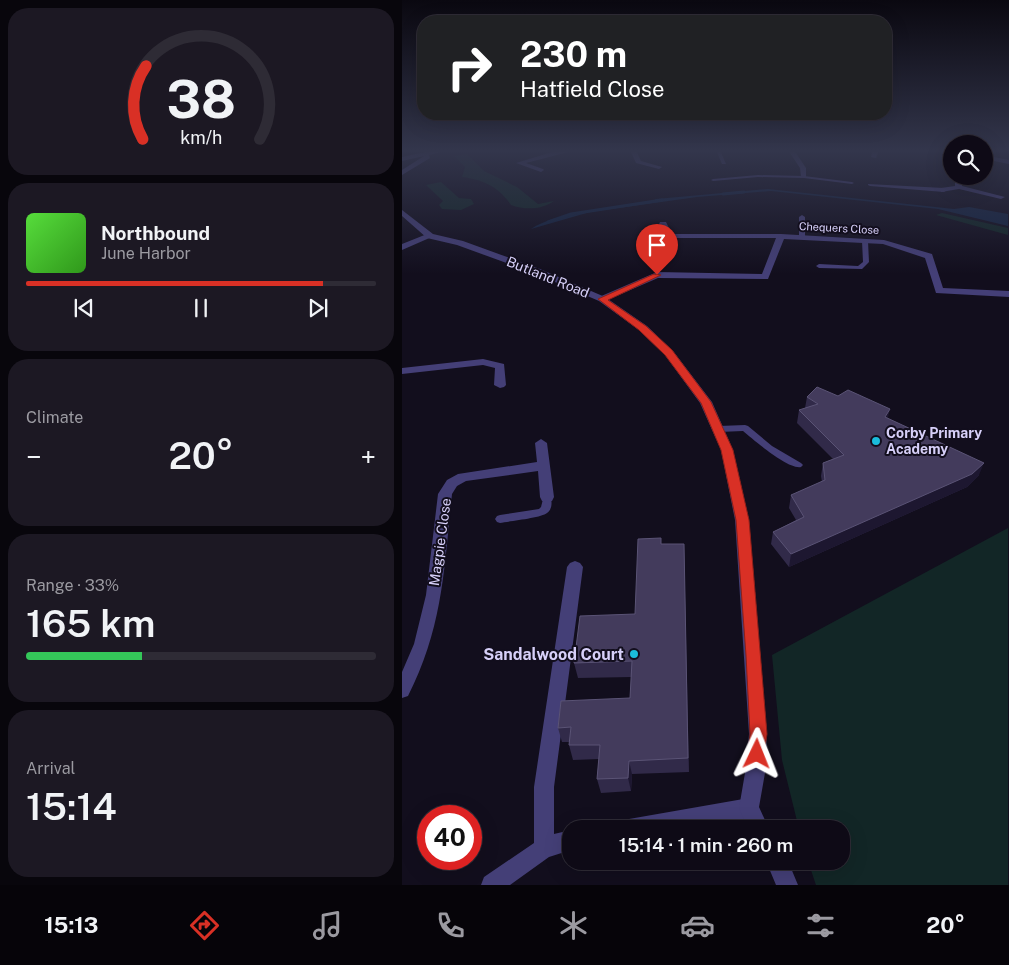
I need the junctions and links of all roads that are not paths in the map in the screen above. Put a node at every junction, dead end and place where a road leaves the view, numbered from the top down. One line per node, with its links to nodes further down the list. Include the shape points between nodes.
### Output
1 (978, 191): 2 (street)
2 (1005, 197)
3 (402, 212): 6 (street, Butland Road)
4 (802, 217): 9 (lane)
5 (663, 224): 7 (street)
6 (430, 236): 11 (street); 15 (street, Butland Road, via 447,238)
7 (669, 236): 8 (street, Chequers Close); 12 (street)
8 (781, 236): 9 (street, Chequers Close); 15 (street, via 765,277 657,275)
9 (802, 237): 10 (street, Chequers Close)
10 (865, 241): 13 (lane, via 866,262 860,268); 14 (street, Chequers Close, via 884,242 929,256 939,291)
11 (402, 247)
12 (653, 247)
13 (819, 266)
14 (1008, 294)
15 (602, 299): 18 (street, Butland Road, via 669,352 692,380)
16 (402, 371): 17 (street, via 483,362 500,366)
17 (500, 385)
18 (719, 429): 20 (lane, via 745,428 769,448); 26 (street, Butland Road, via 734,472 741,511 753,655 758,734)
19 (541, 443): 21 (street)
20 (798, 465)
21 (544, 466): 22 (street); 25 (street, Magpie Close, via 463,477 452,483 445,494 427,633)
22 (547, 496): 23 (lane, via 546,509 542,512)
23 (500, 519)
24 (575, 567): 30 (street, via 544,787)
25 (402, 690)
26 (749, 808): 27 (street); 28 (street)
27 (680, 820)
28 (755, 820)
29 (562, 843): 30 (street)
30 (544, 848): 32 (street)
31 (781, 870): 33 (street)
32 (492, 885)
33 (787, 885)

